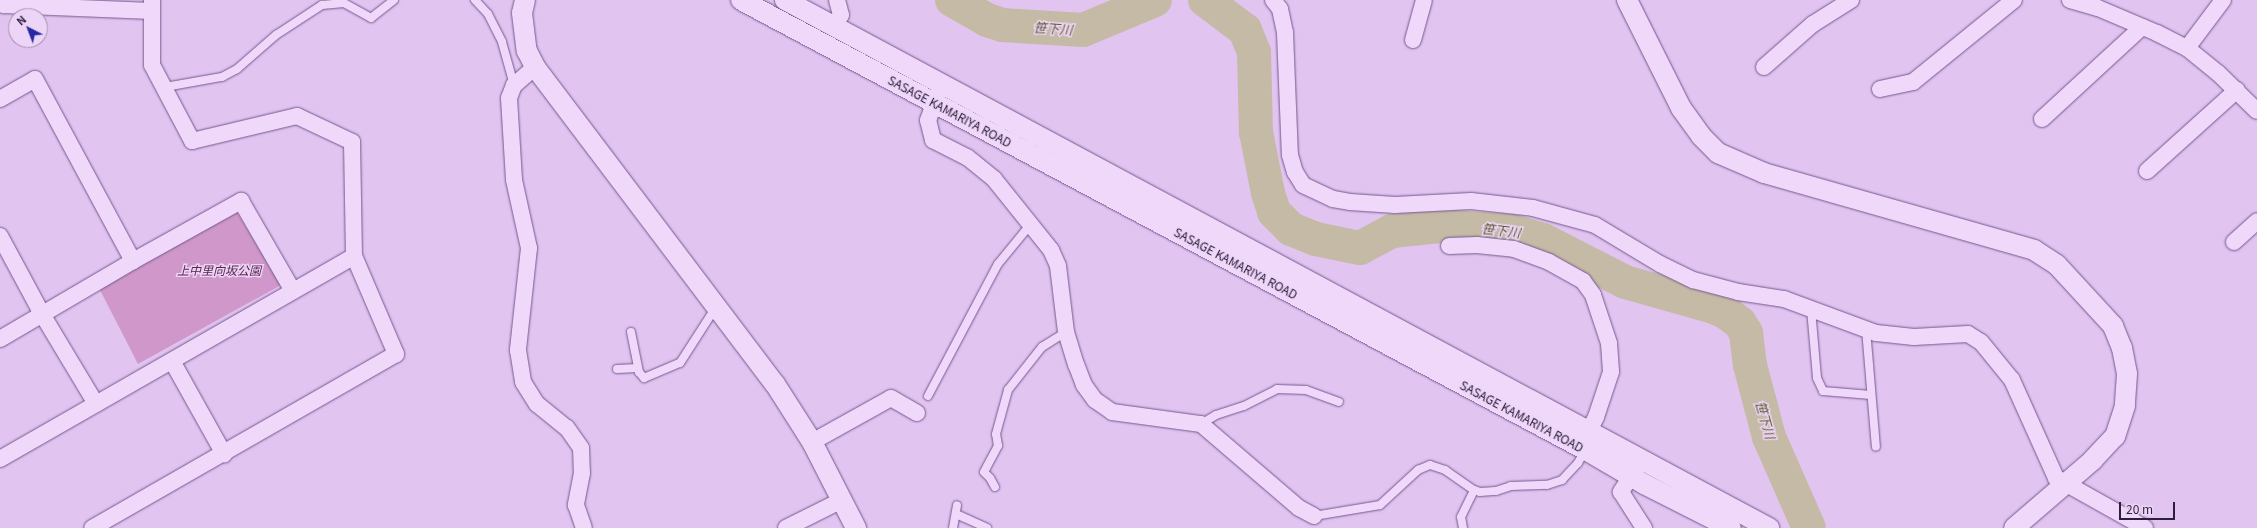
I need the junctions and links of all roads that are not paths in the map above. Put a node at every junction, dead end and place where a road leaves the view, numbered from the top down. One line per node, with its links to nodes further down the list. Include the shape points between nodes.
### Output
1 (1, 0): 16 (street, via 4,5)
2 (394, 0): 25 (lane, via 371,18 344,3 322,4 276,35 237,69 222,77)
3 (475, 0): 24 (lane, via 488,14 502,42)
4 (525, 0): 21 (street, via 522,13 527,51)
5 (741, 0): 29 (street, SASAGE KAMARIYA ROAD)
6 (785, 0): 17 (street, SASAGE KAMARIYA ROAD)
7 (837, 0): 17 (street, via 840,15)
8 (1273, 0): 42 (street, via 1280,9 1285,33 1290,155 1295,172 1303,185 1333,199 1350,202 1395,205 1471,201 1533,208 1595,224 1660,264 1693,280 1738,292 1784,299)
9 (1424, 0): 19 (street)
10 (1627, 0): 64 (street, via 1681,108 1701,136 1718,153 1764,173 2034,250 2057,264 2113,326 2122,348 2127,374 2125,406 2115,436)
11 (1851, 0): 22 (street, via 1813,24)
12 (2014, 0): 26 (street, via 1913,82)
13 (2070, 0): 15 (street)
14 (2223, 0): 20 (street)
15 (2100, 4): 18 (street)
16 (152, 6): 25 (street, via 152,65)
17 (834, 26): 23 (street, SASAGE KAMARIYA ROAD)
18 (2142, 26): 20 (street); 31 (street)
19 (1413, 40)
20 (2187, 48): 27 (street)
21 (535, 67): 24 (street); 41 (street)
22 (1764, 67)
23 (941, 84): 29 (street); 57 (street, SASAGE KAMARIYA ROAD)
24 (514, 85): 72 (street, via 509,98 514,180 529,248 518,350 523,382 537,404 567,428 581,448 582,473 576,505)
25 (165, 87): 38 (street, via 192,141 297,116 352,142)
26 (1880, 88)
27 (2236, 90): 30 (street); 32 (street)
28 (0, 99): 39 (street, via 35,79)
29 (935, 102): 34 (street, via 928,120 932,140 967,157 994,179); 57 (street, SASAGE KAMARIYA ROAD)
30 (2256, 107)
31 (2042, 119)
32 (2147, 170)
33 (2257, 221): 36 (street)
34 (1030, 225): 46 (street, via 1051,250 1058,266); 52 (lane, via 998,264)
35 (0, 236): 43 (street)
36 (2234, 242)
37 (1449, 246): 57 (street, via 1477,245 1514,249 1549,262 1583,281 1593,295 1609,343 1611,372)
38 (354, 256): 40 (street); 60 (street, via 396,354)
39 (133, 261): 40 (street, via 241,201); 43 (street)
40 (293, 291): 48 (street)
41 (717, 306): 49 (lane, via 680,363 644,378); 58 (street, via 775,384)
42 (1811, 309): 44 (street); 51 (lane, via 1817,378 1823,391)
43 (42, 314): 47 (street); 54 (street)
44 (1866, 327): 51 (lane); 64 (street, via 1876,333 1914,337 1968,334 1981,342 2012,380 2056,478)
45 (631, 332): 49 (lane)
46 (1066, 332): 56 (street, via 1084,385 1100,404 1112,412); 65 (lane, via 1042,346 1008,390 996,434 998,446 984,472)
47 (0, 339)
48 (172, 361): 54 (street); 60 (street)
49 (638, 368): 50 (lane)
50 (617, 369)
51 (1871, 395): 59 (lane)
52 (928, 396)
53 (1339, 402): 56 (lane, via 1306,390 1277,389)
54 (96, 404): 61 (street)
55 (917, 413): 58 (street, via 891,398)
56 (1201, 424): 70 (street, via 1299,508)
57 (1587, 440): 62 (street, SASAGE KAMARIYA ROAD); 63 (street, SASAGE KAMARIYA ROAD); 66 (lane, via 1578,463 1562,480 1547,485 1511,486 1496,491)
58 (812, 442): 67 (street)
59 (1876, 447)
60 (224, 454): 71 (street)
61 (0, 459)
62 (1642, 459): 63 (street); 80 (street, SASAGE KAMARIYA ROAD)
63 (1631, 477): 78 (street, via 1621,492); 79 (street, SASAGE KAMARIYA ROAD)
64 (2067, 483): 81 (street); 82 (street)
65 (995, 487)
66 (1474, 490): 70 (lane, via 1445,470 1430,465 1418,470 1380,505); 77 (lane, via 1461,518)
67 (842, 500): 73 (street); 74 (street)
68 (956, 505): 69 (lane)
69 (956, 514): 75 (lane); 76 (lane)
70 (1314, 516)
71 (92, 528)
72 (584, 528)
73 (786, 528)
74 (856, 528)
75 (953, 528)
76 (987, 528)
77 (1463, 528)
78 (1644, 528)
79 (1731, 528)
80 (1769, 528)
81 (2014, 528)
82 (2145, 528)

